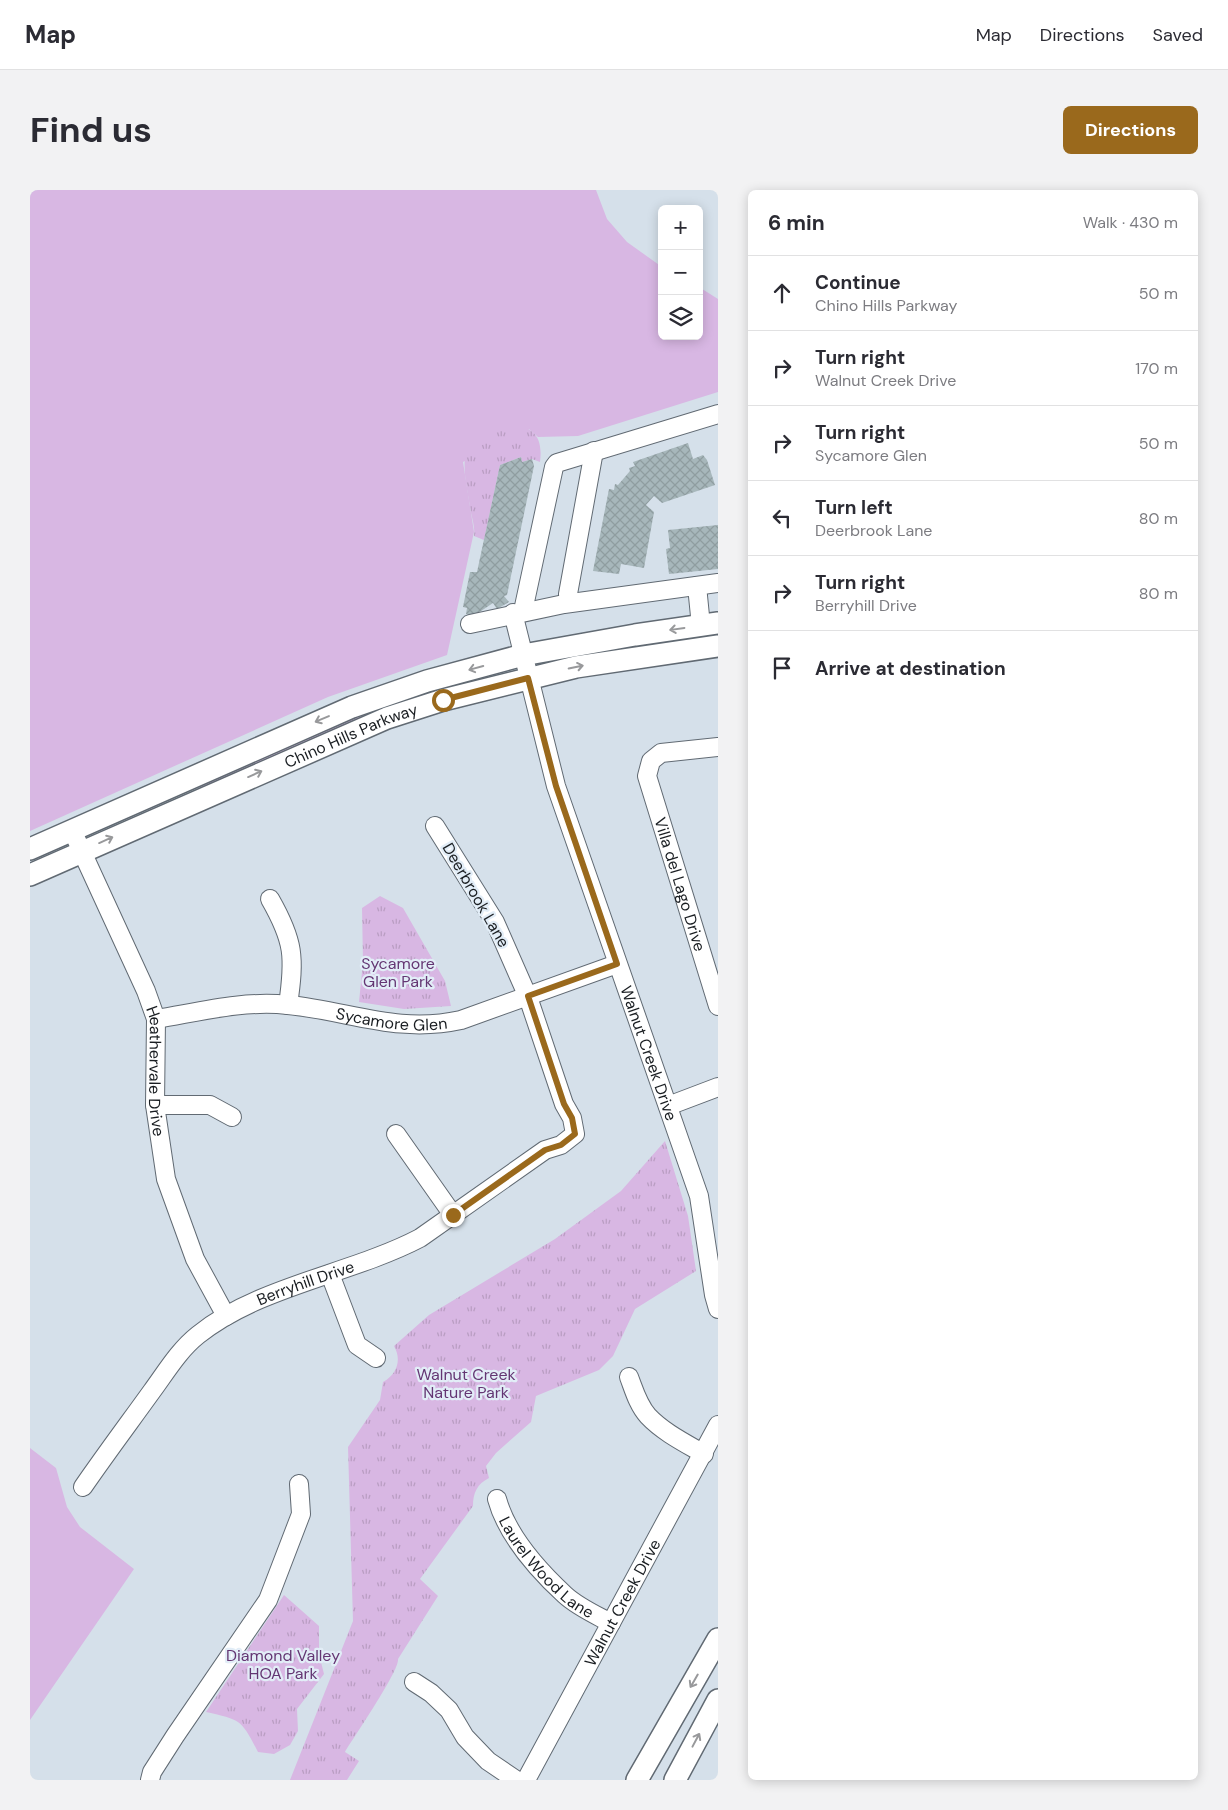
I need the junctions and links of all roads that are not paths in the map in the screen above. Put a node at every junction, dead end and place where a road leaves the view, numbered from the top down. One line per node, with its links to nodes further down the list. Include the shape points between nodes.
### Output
1 (718, 414): 2 (street)
2 (594, 451): 5 (street, via 568,594); 6 (street, via 564,459 554,468)
3 (718, 583): 4 (street)
4 (697, 586): 5 (street); 8 (street)
5 (569, 604): 6 (street)
6 (518, 612): 7 (street); 10 (street, Walnut Creek Drive)
7 (470, 624)
8 (710, 625): 10 (main road, Chino Hills Parkway, one-way to 10, via 635,634)
9 (718, 646): 11 (main road, Chino Hills Parkway, one-way to 9, via 576,667)
10 (523, 655): 11 (street, Walnut Creek Drive); 14 (main road, Chino Hills Parkway, one-way to 14, via 427,681 352,706)
11 (529, 682): 16 (main road, Chino Hills Parkway, one-way to 11, via 387,718 443,700); 19 (street, Walnut Creek Drive, via 556,786)
12 (718, 747): 22 (street, Villa del Lago Drive, via 661,753 650,761 647,776)
13 (435, 826): 20 (street, Deerbrook Lane, via 495,922)
14 (72, 830): 15 (main road, Chino Hills Parkway); 16 (street, Heathervale Drive)
15 (30, 849)
16 (82, 851): 17 (main road, Chino Hills Parkway); 23 (street, Heathervale Drive)
17 (30, 875)
18 (270, 899): 21 (street, via 286,927 292,952)
19 (617, 964): 20 (street, Sycamore Glen); 26 (street, Walnut Creek Drive)
20 (528, 996): 21 (street, Sycamore Glen, via 461,1020 414,1026); 29 (street, Deerbrook Lane)
21 (288, 1005): 23 (street, Sycamore Glen, via 237,1006)
22 (718, 1006)
23 (156, 1019): 25 (street, Heathervale Drive)
24 (718, 1087): 26 (street)
25 (155, 1105): 27 (street, via 210,1105); 34 (street, Heathervale Drive, via 166,1179 175,1208 195,1259)
26 (668, 1106): 32 (street, Walnut Creek Drive, via 699,1196)
27 (232, 1117)
28 (396, 1134): 30 (street)
29 (575, 1134): 30 (street, Berryhill Drive, via 561,1145 545,1150)
30 (453, 1215): 31 (street, Berryhill Drive, via 399,1249)
31 (330, 1274): 34 (street, Berryhill Drive); 35 (street, via 358,1345)
32 (714, 1275): 33 (street, Walnut Creek Drive)
33 (718, 1309)
34 (226, 1316): 40 (street, Berryhill Drive, via 197,1336 177,1357)
35 (376, 1358)
36 (629, 1377): 38 (street, via 648,1416)
37 (718, 1425): 38 (street, Walnut Creek Drive)
38 (704, 1454): 42 (street, Walnut Creek Drive)
39 (299, 1484): 46 (street, via 301,1514 268,1600 175,1736)
40 (83, 1487)
41 (497, 1499): 42 (street, Laurel Wood Lane, via 502,1516 518,1541 566,1596)
42 (611, 1623): 48 (street, Walnut Creek Drive)
43 (718, 1639): 49 (main road, one-way to 49)
44 (414, 1682): 47 (street, via 432,1693 449,1710 465,1737 488,1761)
45 (716, 1709): 50 (main road, one-way to 45)
46 (150, 1780)
47 (516, 1780)
48 (526, 1780)
49 (636, 1780)
50 (675, 1780)

